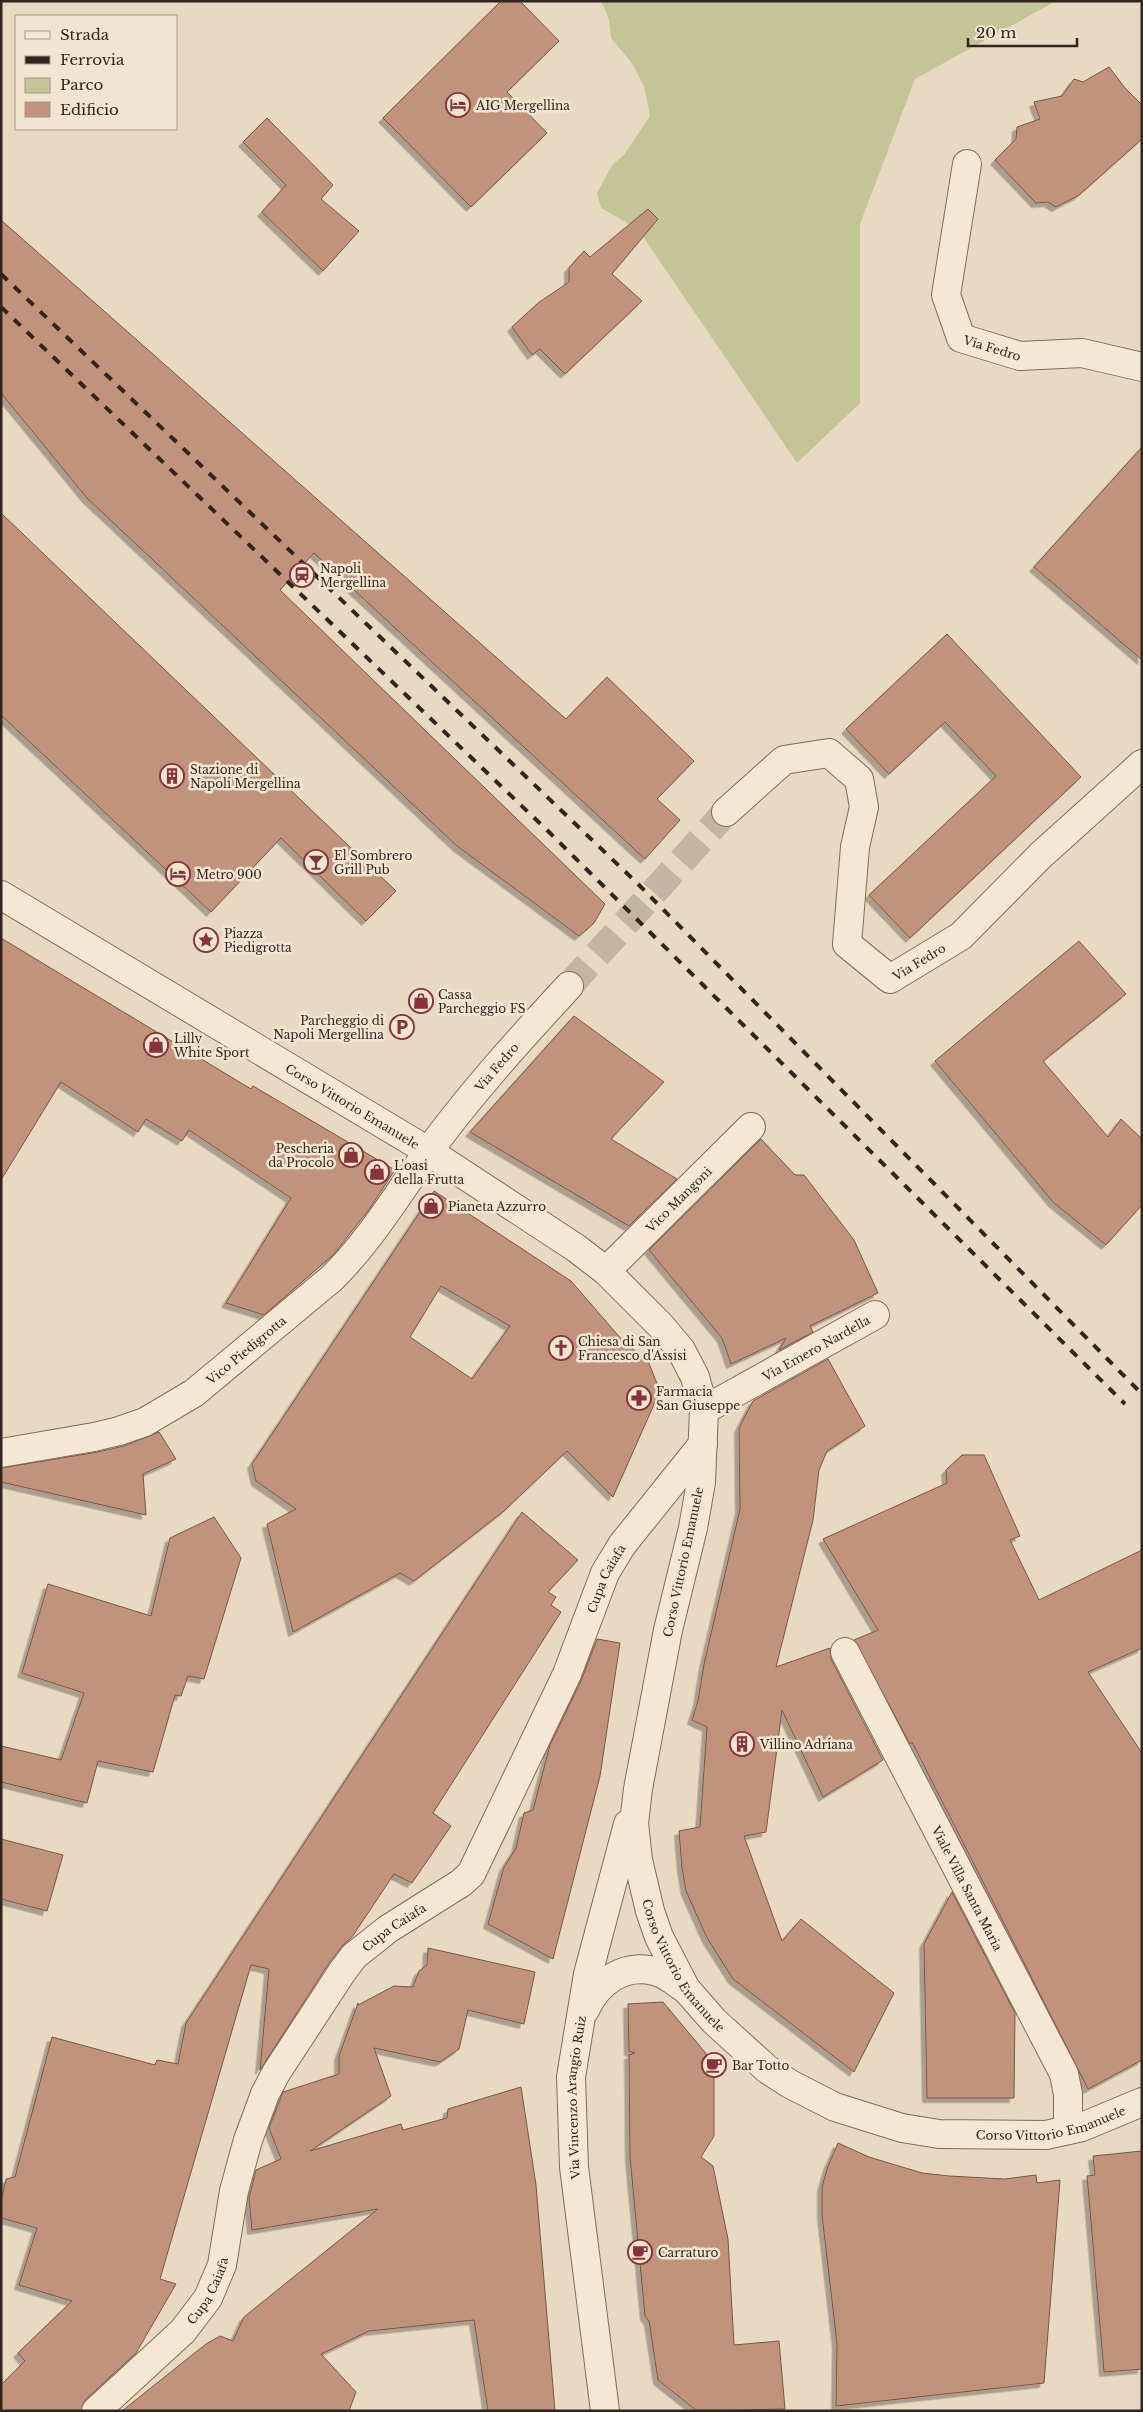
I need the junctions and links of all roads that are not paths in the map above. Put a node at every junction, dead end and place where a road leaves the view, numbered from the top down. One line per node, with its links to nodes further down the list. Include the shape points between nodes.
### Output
1 (967, 164): 2 (street, Via Fedro, via 946,295 961,338 1020,356 1082,353)
2 (1142, 367)
3 (1142, 764): 4 (street, Via Fedro, via 1041,855 961,936 890,979 847,944 855,847 864,807 859,779 829,752 784,760)
4 (726, 812)
5 (1, 896): 8 (street, Corso Vittorio Emanuele)
6 (569, 986): 8 (street, Via Fedro, via 491,1070)
7 (752, 1127): 9 (street, Vico Mangoni)
8 (428, 1151): 9 (street, Corso Vittorio Emanuele); 13 (street, Vico Piedigrotta, via 350,1260 194,1393 145,1422 119,1431)
9 (606, 1270): 11 (street, Corso Vittorio Emanuele, via 681,1350 695,1377)
10 (875, 1315): 11 (street, Via Emero Nardella)
11 (704, 1410): 12 (street, Corso Vittorio Emanuele)
12 (703, 1444): 15 (street, Corso Vittorio Emanuele, via 701,1482 668,1630); 21 (street, Cupa Caiafa, via 622,1545 605,1573 567,1674 471,1874 461,1884 388,1929 354,1956 276,2073 248,2140 234,2191 222,2265 208,2298 183,2331)
13 (1, 1453)
14 (846, 1652): 19 (street, Viale Villa Santa Maria, via 1064,2074 1068,2094)
15 (638, 1789): 16 (street, Corso Vittorio Emanuele, via 634,1823 643,1886 659,1937); 17 (street, Via Vincenzo Arangio Ruiz, via 596,1942)
16 (686, 1989): 17 (street, via 655,1971 633,1970 618,1974 595,1992); 19 (street, Corso Vittorio Emanuele, via 714,2021 768,2069 835,2107 902,2128 940,2134 1046,2135)
17 (580, 2022): 20 (street, Via Vincenzo Arangio Ruiz, via 571,2077 572,2133)
18 (1142, 2102): 19 (street, Corso Vittorio Emanuele)
19 (1068, 2130)
20 (598, 2363): 22 (street, Via Vincenzo Arangio Ruiz); 23 (street)
21 (96, 2411)
22 (605, 2411)
23 (620, 2411)

